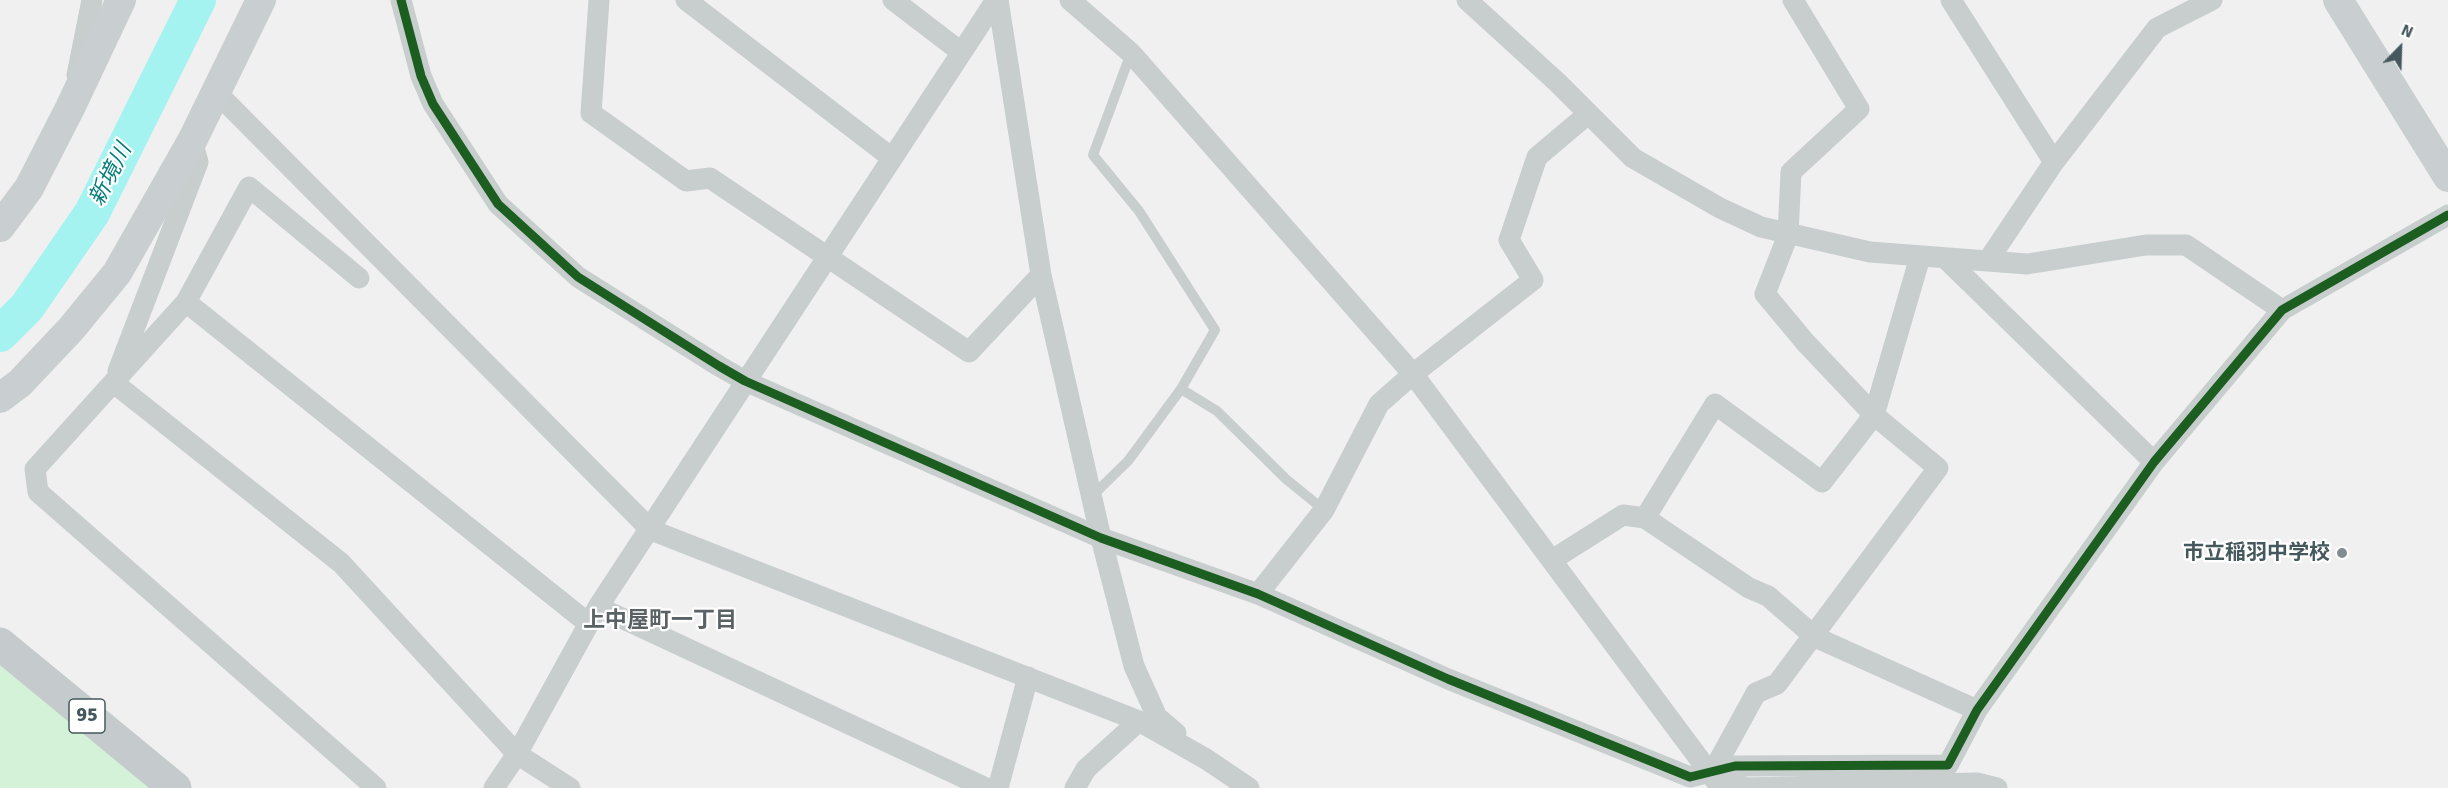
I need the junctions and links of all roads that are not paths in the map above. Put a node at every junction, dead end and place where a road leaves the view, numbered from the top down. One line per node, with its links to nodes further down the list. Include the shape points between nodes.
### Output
1 (92, 0): 18 (street)
2 (121, 0): 18 (street)
3 (261, 0): 17 (street)
4 (401, 0): 36 (street, via 421,76 433,104 498,204 578,278)
5 (598, 0): 27 (street, via 591,113 686,181 710,178)
6 (686, 0): 21 (street)
7 (892, 0): 15 (street)
8 (997, 0): 15 (street); 31 (street)
9 (1070, 0): 16 (street)
10 (1467, 0): 19 (street)
11 (1793, 0): 26 (street, via 1858,110 1791,172)
12 (1952, 0): 22 (street)
13 (2212, 0): 22 (street, via 2157,28)
14 (2338, 0): 23 (street)
15 (961, 52): 21 (street)
16 (1131, 52): 35 (street); 38 (lane, via 1093,155 1139,211 1215,330)
17 (216, 93): 20 (street); 45 (street)
18 (70, 108): 25 (street, via 29,188)
19 (1588, 114): 26 (street, via 1633,158 1720,208); 35 (street, via 1537,157 1509,240 1533,280)
20 (192, 141): 37 (street, via 198,162); 39 (street, via 117,273 71,329 20,383)
21 (892, 158): 27 (street)
22 (2054, 162): 30 (street)
23 (2448, 177)
24 (2448, 215): 34 (street)
25 (0, 227)
26 (1788, 235): 28 (street, via 1869,252); 40 (street, via 1765,294)
27 (827, 255): 31 (street, via 969,352); 36 (street)
28 (1920, 257): 29 (street); 40 (street)
29 (1945, 258): 30 (street); 41 (street)
30 (1989, 259): 34 (street, via 2027,264 2146,245 2186,245)
31 (1041, 275): 42 (street)
32 (359, 278): 33 (street, via 249,187)
33 (186, 302): 37 (street); 49 (street)
34 (2282, 310): 41 (street)
35 (1413, 374): 43 (street, via 1379,405); 47 (street)
36 (745, 381): 45 (street); 46 (street)
37 (114, 383): 55 (street, via 341,562); 59 (street, via 35,469 38,492)
38 (1181, 389): 42 (lane, via 1128,461); 43 (lane, via 1217,411 1286,479)
39 (0, 398)
40 (1874, 414): 44 (street, via 1822,482 1715,405); 50 (street, via 1938,468)
41 (2154, 462): 53 (street)
42 (1091, 497): 46 (street)
43 (1324, 510): 48 (street)
44 (1645, 518): 47 (street, via 1623,515); 50 (street, via 1749,588 1768,596)
45 (651, 530): 49 (street); 52 (street)
46 (1101, 538): 48 (street); 56 (street, via 1134,666 1157,717)
47 (1552, 560): 57 (street)
48 (1258, 594): 57 (street, via 1448,679 1690,777)
49 (593, 615): 55 (street); 62 (street)
50 (1815, 637): 53 (street); 57 (street, via 1778,684 1756,693)
51 (0, 644): 58 (main road, 95)
52 (1028, 677): 54 (street); 63 (street)
53 (1977, 710): 57 (street, via 1948,765 1735,766)
54 (1139, 721): 56 (street); 64 (street, via 1086,769)
55 (517, 754): 60 (street); 61 (street)
56 (1206, 759): 65 (street)
57 (1717, 780): 66 (street, via 1746,788 1977,783)
58 (175, 788)
59 (376, 788)
60 (494, 788)
61 (570, 788)
62 (986, 788)
63 (998, 788)
64 (1075, 788)
65 (1249, 788)
66 (1997, 788)

